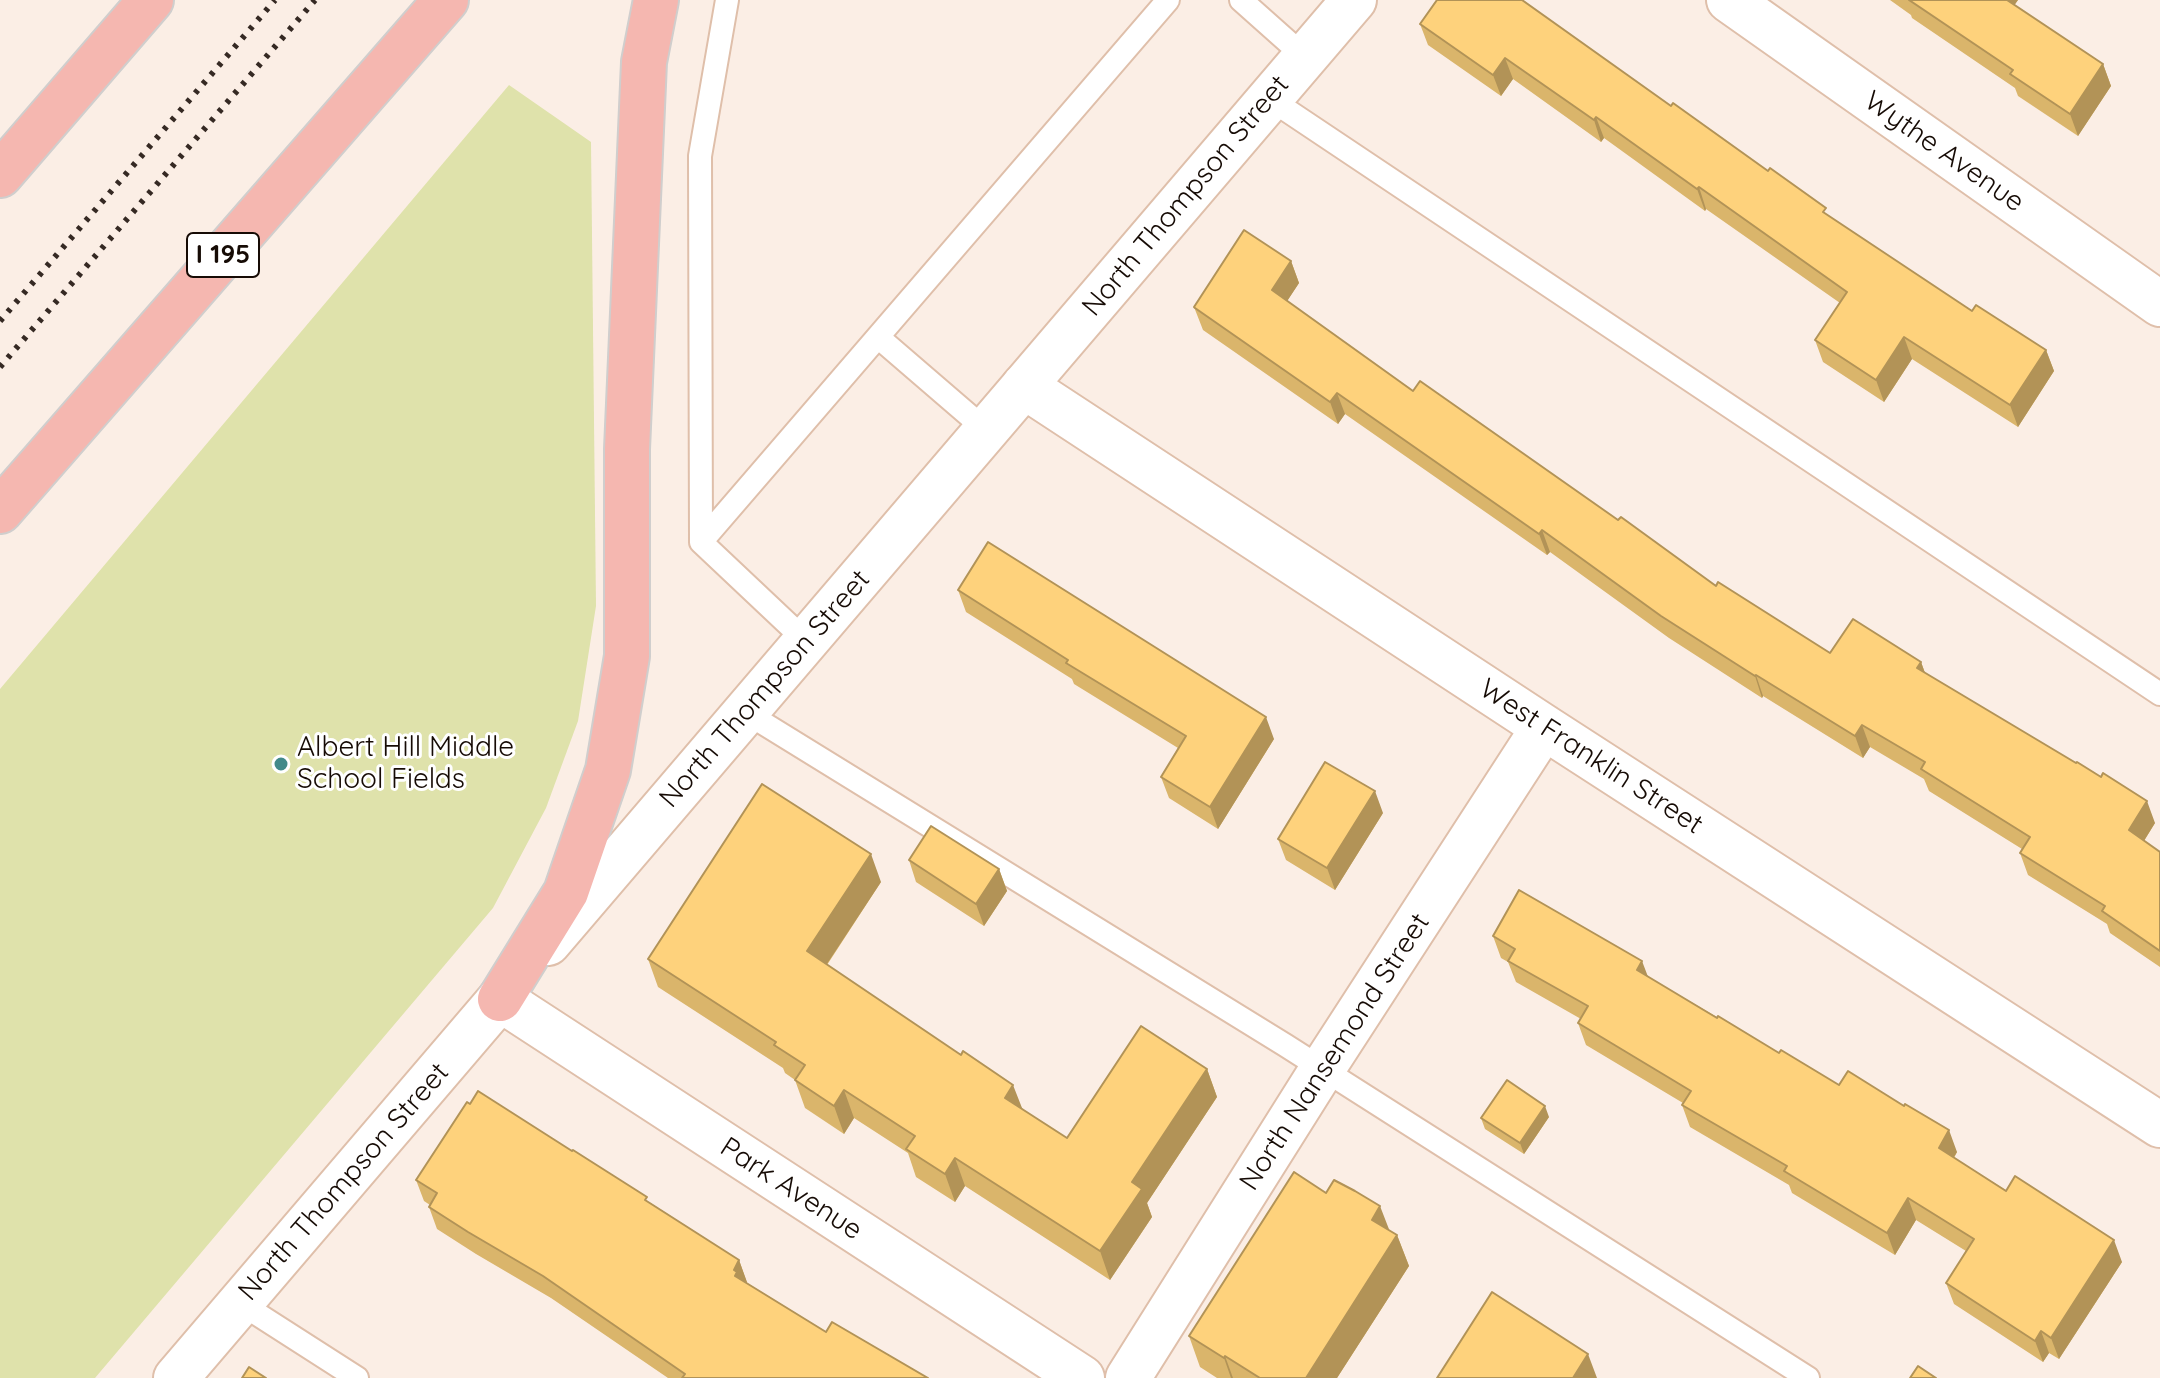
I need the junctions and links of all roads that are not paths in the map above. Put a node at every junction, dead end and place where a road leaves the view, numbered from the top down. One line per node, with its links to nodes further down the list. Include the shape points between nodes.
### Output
1 (111, 0): 12 (highway)
2 (151, 0): 12 (highway)
3 (446, 0): 17 (highway, I 195)
4 (656, 0): 23 (highway, via 643,78 627,449 627,656 608,770 566,892)
5 (727, 0): 18 (lane, via 700,156)
6 (1168, 0): 14 (lane)
7 (1241, 0): 10 (lane)
8 (1354, 0): 10 (street, North Thompson Street)
9 (1729, 0): 13 (street, Wythe Avenue)
10 (1305, 57): 11 (street, North Thompson Street)
11 (1270, 99): 15 (street, North Thompson Street); 20 (lane)
12 (6, 168)
13 (2160, 304)
14 (878, 337): 16 (lane); 18 (lane)
15 (1024, 386): 16 (street, North Thompson Street); 22 (street, West Franklin Street)
16 (986, 430): 19 (street, North Thompson Street)
17 (0, 511)
18 (701, 542): 19 (lane)
19 (806, 641): 21 (street, North Thompson Street)
20 (2160, 694)
21 (745, 712): 23 (street, North Thompson Street); 24 (lane)
22 (1544, 727): 24 (street, North Nansemond Street); 25 (street, West Franklin Street)
23 (500, 999): 26 (street, North Thompson Street); 29 (street, Park Avenue)
24 (1323, 1068): 30 (street, North Nansemond Street); 31 (lane)
25 (2160, 1125)
26 (240, 1303): 27 (street, North Thompson Street); 28 (lane)
27 (176, 1378)
28 (357, 1378)
29 (1082, 1378)
30 (1128, 1378)
31 (1808, 1378)

